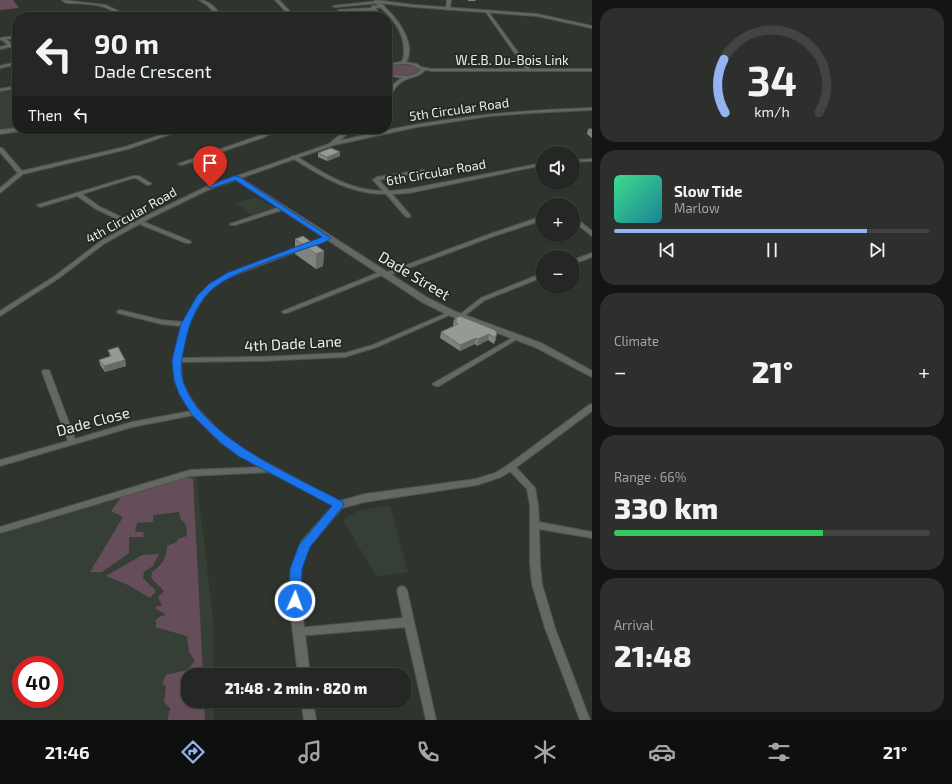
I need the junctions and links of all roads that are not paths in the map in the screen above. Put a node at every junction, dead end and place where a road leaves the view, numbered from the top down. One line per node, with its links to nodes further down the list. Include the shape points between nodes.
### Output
1 (201, 0): 15 (street)
2 (277, 0): 16 (street)
3 (360, 0): 7 (street)
4 (449, 0): 12 (street)
5 (64, 1): 14 (street, via 104,6)
6 (376, 1): 7 (street); 9 (street); 11 (street)
7 (365, 3): 8 (street)
8 (335, 6)
9 (406, 6): 11 (street); 12 (street)
10 (374, 8): 11 (street); 17 (street, via 340,10); 18 (street)
11 (384, 8): 19 (street)
12 (448, 9): 13 (street)
13 (487, 11): 21 (street, via 537,15); 33 (street)
14 (116, 12)
15 (216, 12)
16 (288, 12)
17 (342, 12)
18 (377, 12)
19 (387, 12)
20 (392, 18): 26 (street, via 403,31)
21 (592, 27)
22 (12, 38): 23 (street)
23 (2, 39): 24 (street)
24 (11, 46): 25 (street)
25 (0, 48)
26 (406, 58): 27 (street); 30 (street)
27 (402, 63): 29 (street); 30 (street)
28 (12, 64): 31 (street)
29 (392, 64)
30 (414, 65): 32 (street)
31 (0, 67)
32 (421, 70): 33 (street, W.E.B. Du-Bois Link); 37 (street)
33 (529, 70): 34 (street, W.E.B. Du-Bois Link)
34 (592, 70)
35 (392, 75): 36 (street)
36 (395, 76): 37 (street); 38 (street)
37 (408, 77): 38 (street)
38 (398, 82): 41 (street)
39 (12, 88): 40 (street)
40 (0, 90)
41 (392, 90)
42 (592, 109): 44 (street, 5th Circular Road, via 521,112 453,120)
43 (12, 130): 45 (street)
44 (392, 131)
45 (0, 132)
46 (168, 134): 58 (street, via 126,148)
47 (267, 134): 55 (street)
48 (344, 134): 50 (street, 4th Circular Road)
49 (378, 134): 50 (street, 5th Circular Road)
50 (331, 144): 52 (street, 4th Circular Road)
51 (0, 149): 58 (street)
52 (294, 157): 59 (street, 4th Circular Road); 62 (street, 6th Circular Road, via 341,185)
53 (592, 160): 54 (street)
54 (580, 161)
55 (180, 164)
56 (536, 165): 62 (street, 6th Circular Road, via 409,191)
57 (423, 171): 62 (street, via 379,178 376,180)
58 (21, 173): 61 (street)
59 (236, 177): 65 (street, Dade Street); 68 (street, 4th Circular Road)
60 (149, 184): 63 (street, via 133,177)
61 (0, 191)
62 (386, 193): 66 (street)
63 (78, 194): 64 (street); 68 (street, via 98,208)
64 (40, 205)
65 (283, 208): 69 (street); 72 (street, Dade Street)
66 (408, 216)
67 (536, 220): 76 (street)
68 (136, 223): 73 (street); 81 (street, 4th Circular Road, via 103,242 57,277)
69 (233, 224)
70 (580, 224): 71 (street)
71 (592, 234)
72 (328, 238): 76 (street, Dade Street); 83 (street, via 230,274 212,285 201,296)
73 (188, 242)
74 (592, 255): 75 (street)
75 (580, 259)
76 (384, 274): 79 (street); 80 (street, Dade Street, via 412,293)
77 (536, 277): 82 (street, via 483,299)
78 (120, 312): 83 (street, via 161,322)
79 (285, 312)
80 (451, 313): 82 (street, Dade Street); 85 (street, 4th Dade Lane, via 375,346 345,355)
81 (0, 314)
82 (461, 316): 84 (street, Dade Street)
83 (185, 324): 85 (street)
84 (517, 337): 87 (street, Dade Street, via 552,352); 88 (street)
85 (177, 360): 90 (street, via 178,380)
86 (46, 372): 91 (street)
87 (592, 374)
88 (436, 384)
89 (592, 406): 93 (street)
90 (196, 412): 91 (street, Dade Close, via 146,422); 94 (street, via 224,440 242,453)
91 (72, 442): 92 (street, Dade Close)
92 (0, 462)
93 (511, 467): 95 (street, via 498,475 477,482 366,498); 96 (street, via 531,488)
94 (273, 469): 95 (street); 97 (street, via 190,473)
95 (339, 505): 101 (street, via 305,545 296,569 295,601)
96 (535, 525): 98 (street); 106 (street, via 537,584 550,628)
97 (0, 530)
98 (592, 535)
99 (402, 590): 100 (street)
100 (409, 622): 101 (street); 105 (street)
101 (298, 632): 102 (street)
102 (303, 668)
103 (309, 708): 104 (street)
104 (310, 720)
105 (431, 720)
106 (585, 720)

